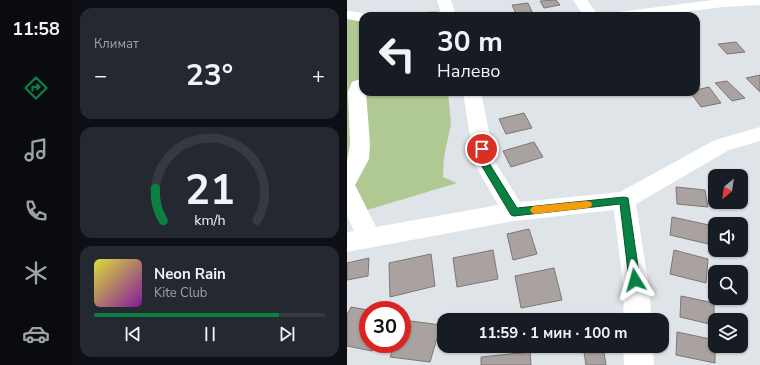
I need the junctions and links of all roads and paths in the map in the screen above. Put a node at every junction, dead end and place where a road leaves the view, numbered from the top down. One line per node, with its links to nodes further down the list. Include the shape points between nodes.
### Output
1 (444, 0): 5 (street)
2 (580, 0): 6 (street)
3 (722, 1): 4 (street); 7 (street)
4 (760, 1)
5 (448, 12)
6 (589, 12)
7 (646, 12)
8 (347, 15): 9 (street)
9 (359, 16)
10 (359, 85): 13 (street, via 357,92 361,144 359,159)
11 (473, 96): 16 (street, via 485,163)
12 (760, 134): 15 (street, via 722,145)
13 (347, 180)
14 (347, 190): 17 (street)
15 (624, 200): 16 (street); 18 (street, via 637,294)
16 (514, 212): 17 (street)
17 (358, 240)
18 (637, 313)
19 (638, 353): 20 (street)
20 (639, 365)

